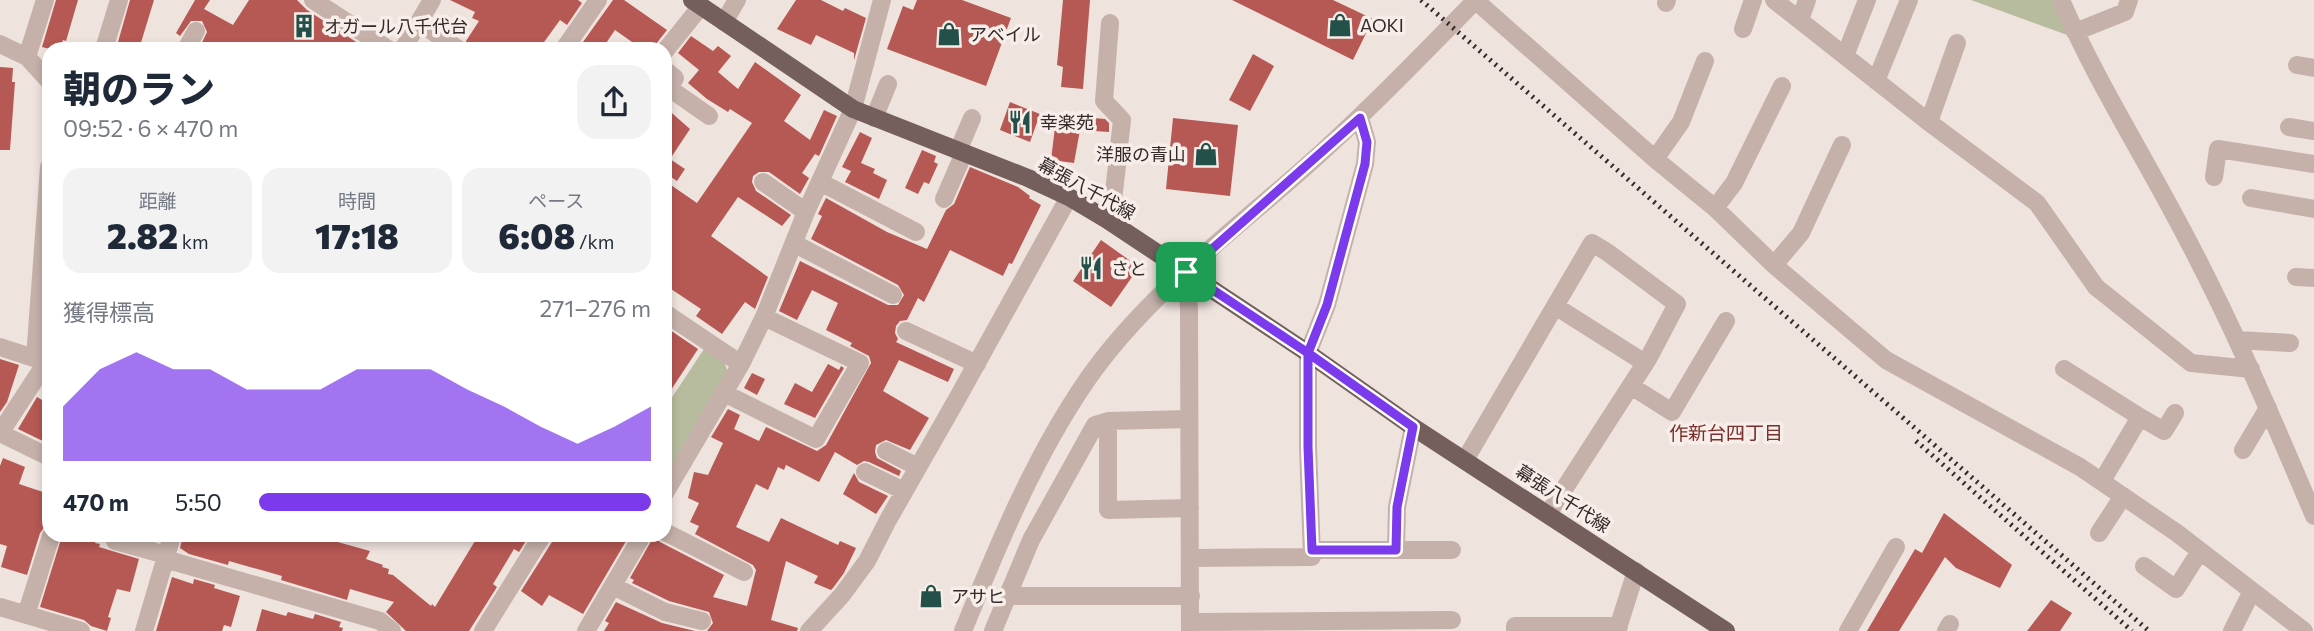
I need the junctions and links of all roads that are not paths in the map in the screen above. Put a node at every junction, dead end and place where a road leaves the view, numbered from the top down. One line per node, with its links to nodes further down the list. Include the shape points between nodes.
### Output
1 (45, 0): 34 (street)
2 (119, 0): 24 (street)
3 (313, 0): 26 (street)
4 (432, 0): 18 (street)
5 (598, 0): 29 (street)
6 (737, 0): 19 (street)
7 (882, 0): 41 (street)
8 (1476, 0): 45 (street); 51 (street)
9 (1753, 0): 21 (street)
10 (1774, 0): 17 (street)
11 (1807, 0): 17 (street)
12 (1867, 0): 33 (street)
13 (1909, 0): 37 (street)
14 (2061, 0): 23 (street)
15 (2129, 0): 23 (street, via 2125,12)
16 (696, 3): 19 (main road, 幕張八千代線); 30 (street)
17 (1800, 20): 33 (street)
18 (419, 22): 27 (street); 28 (street)
19 (723, 22): 41 (main road, 幕張八千代線)
20 (1110, 23): 62 (street, via 1104,101 1122,120 1113,201)
21 (1744, 29)
22 (196, 31): 25 (street)
23 (2075, 32): 73 (street)
24 (106, 42)
25 (190, 42)
26 (377, 42)
27 (407, 42)
28 (448, 42)
29 (569, 42)
30 (671, 42)
31 (1957, 43): 46 (street)
32 (0, 44): 34 (street)
33 (1845, 56): 37 (street)
34 (27, 57): 36 (street)
35 (1705, 61): 51 (street, via 1681,122)
36 (42, 73)
37 (1876, 81): 46 (street)
38 (888, 84): 43 (street)
39 (1782, 86): 59 (street, via 1734,183)
40 (672, 90): 42 (street)
41 (853, 109): 43 (main road, 幕張八千代線); 55 (street)
42 (709, 116)
43 (874, 118): 50 (main road, 幕張八千代線)
44 (972, 118): 50 (street)
45 (1360, 118): 66 (street); 76 (street, via 1367,142 1365,164 1327,305)
46 (1929, 122): 82 (street, via 2037,203 2096,287 2191,363)
47 (2289, 127): 48 (street)
48 (2314, 131)
49 (1842, 145): 65 (street, via 1801,233)
50 (961, 152): 56 (main road, 幕張八千代線); 58 (street)
51 (1655, 159): 59 (street)
52 (2314, 163): 53 (street, via 2218,149)
53 (2214, 177)
54 (763, 182): 61 (street)
55 (820, 182): 61 (street); 63 (street)
56 (1069, 197): 62 (main road, 幕張八千代線); 80 (street)
57 (2251, 198): 60 (street)
58 (944, 199)
59 (1715, 208): 65 (street)
60 (2314, 209)
61 (806, 212): 64 (street)
62 (1104, 218): 66 (main road, 幕張八千代線)
63 (916, 232)
64 (795, 244): 67 (street); 69 (street)
65 (1774, 265): 100 (street, via 1886,360)
66 (1186, 272): 76 (main road, 幕張八千代線); 89 (street); 140 (street, via 1111,350 1056,429)
67 (893, 295)
68 (1555, 306): 78 (street); 78 (street, via 1592,243 1607,252 1677,304); 96 (street)
69 (764, 317): 79 (street); 85 (street, via 860,363 816,439)
70 (672, 319): 79 (street)
71 (1726, 321): 84 (street, via 1672,412)
72 (905, 331): 80 (street)
73 (2237, 340): 74 (street); 82 (street)
74 (2290, 343)
75 (0, 347): 77 (street)
76 (1308, 353): 91 (main road, 幕張八千代線); 114 (street)
77 (42, 360)
78 (1645, 363): 84 (street)
79 (741, 364): 85 (street)
80 (977, 364): 97 (street)
81 (2064, 369): 88 (street)
82 (2251, 369): 86 (street)
83 (42, 384): 92 (street)
84 (1631, 386): 104 (street)
85 (724, 393): 98 (street)
86 (2268, 408): 93 (street); 105 (street)
87 (2175, 412): 88 (street, via 2164,431)
88 (2140, 417): 100 (street)
89 (1189, 419): 90 (street); 103 (street)
90 (1108, 421): 103 (street, via 1108,510); 125 (street, via 1095,425 1031,540)
91 (1413, 427): 96 (main road, 幕張八千代線); 115 (street, via 1397,507)
92 (0, 433): 95 (street)
93 (2243, 450)
94 (886, 451): 97 (street)
95 (42, 454)
96 (1465, 460): 104 (main road, 幕張八千代線)
97 (918, 467): 101 (street)
98 (672, 470)
99 (865, 472): 101 (street)
100 (2102, 481): 102 (street)
101 (904, 491): 139 (street, via 867,561)
102 (2123, 496): 106 (street); 117 (street)
103 (1190, 508): 119 (street)
104 (1548, 514): 121 (main road, 幕張八千代線)
105 (2314, 516)
106 (2099, 533)
107 (672, 536): 122 (street)
108 (49, 542): 128 (street)
109 (118, 542): 118 (street)
110 (170, 542): 118 (street)
111 (538, 542): 137 (street)
112 (639, 542): 123 (street)
113 (1896, 547): 144 (street)
114 (1312, 550): 115 (street); 119 (street, via 1312,557)
115 (1396, 550): 116 (street)
116 (1452, 550)
117 (2200, 551): 120 (street, via 2176,589); 124 (street)
118 (165, 557): 135 (street); 136 (street, via 380,621)
119 (1191, 558): 126 (street)
120 (2144, 566)
121 (1636, 570): 133 (street); 143 (main road, 幕張八千代線)
122 (744, 572)
123 (613, 586): 130 (street, via 665,611); 138 (street)
124 (2252, 591): 145 (street); 146 (street)
125 (1007, 596): 126 (street); 141 (street)
126 (1191, 596): 131 (street)
127 (0, 607): 128 (street)
128 (26, 614): 134 (street)
129 (1452, 620): 132 (street)
130 (702, 621)
131 (1191, 626): 132 (street)
132 (1411, 626)
133 (1618, 628): 142 (street, via 1515,626)
134 (81, 631)
135 (144, 631)
136 (392, 631)
137 (483, 631)
138 (586, 631)
139 (809, 631)
140 (963, 631)
141 (993, 631)
142 (1516, 631)
143 (1726, 631)
144 (1848, 631)
145 (2232, 631)
146 (2304, 631)

